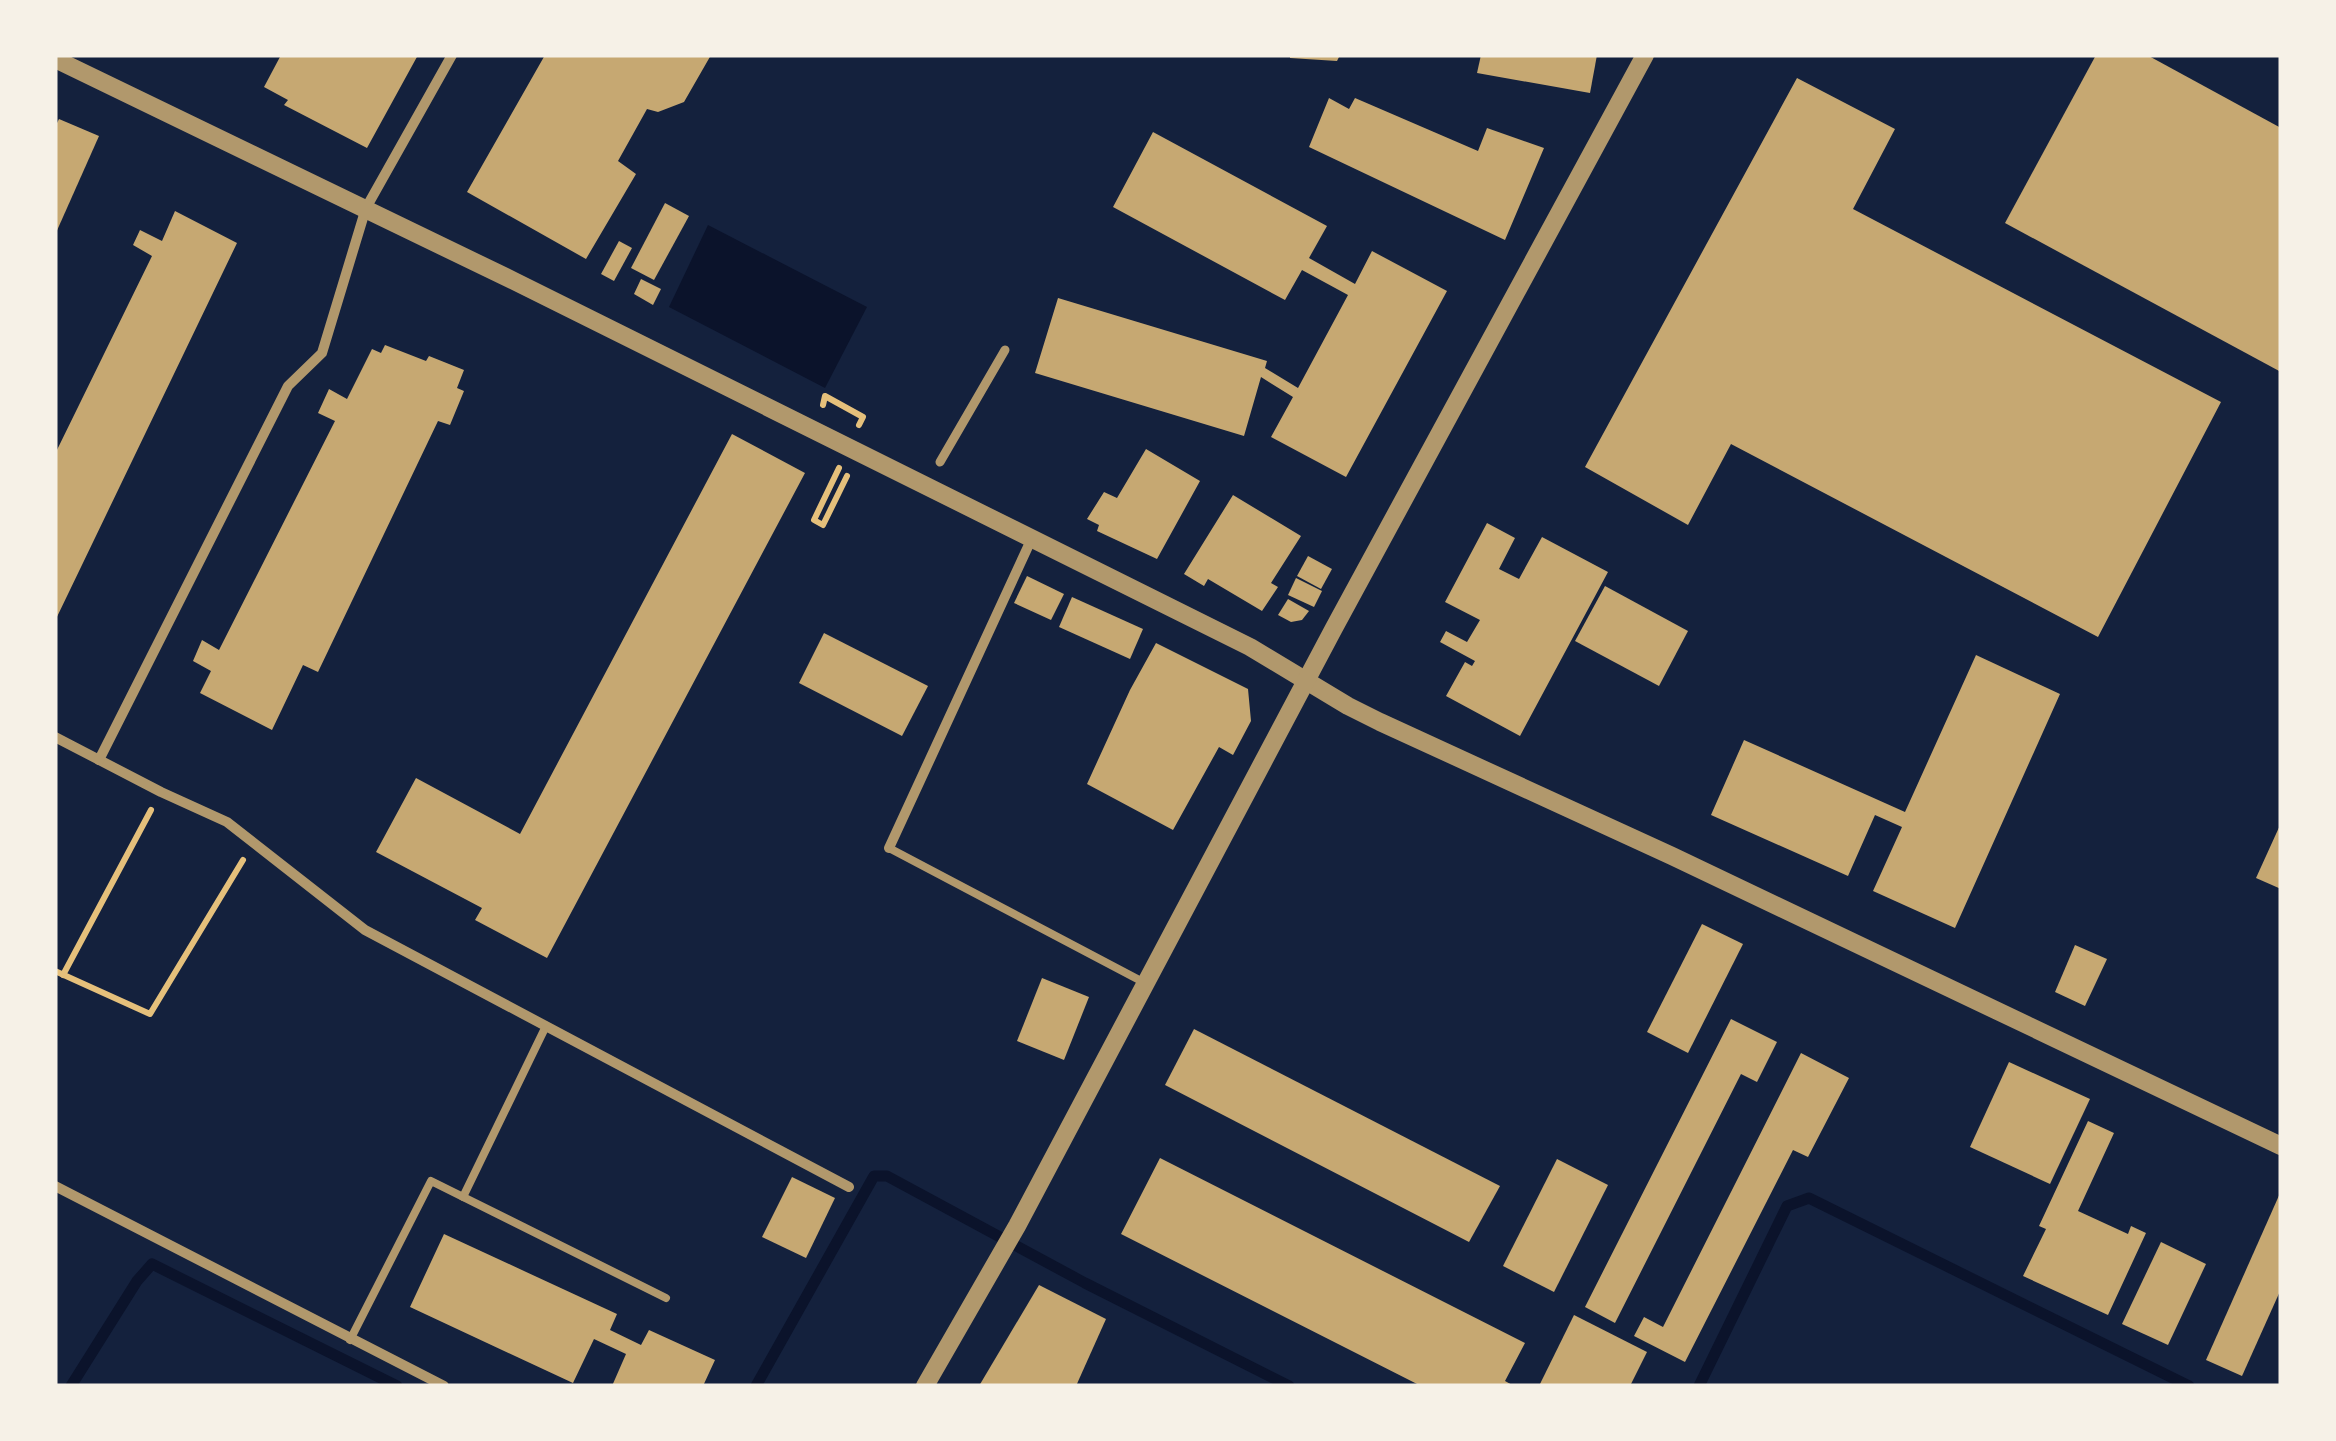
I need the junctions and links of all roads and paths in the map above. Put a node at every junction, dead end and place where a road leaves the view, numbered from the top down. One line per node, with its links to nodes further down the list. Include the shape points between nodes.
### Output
1 (452, 55): 4 (street)
2 (1645, 55): 12 (street)
3 (55, 59): 4 (street)
4 (366, 208): 11 (street); 14 (street, via 322,353 288,386)
5 (1005, 350): 8 (street)
6 (832, 414): 7 (path, via 821,409 825,396)
7 (864, 416)
8 (940, 462)
9 (848, 476): 10 (path, via 824,525 814,520)
10 (828, 490)
11 (1032, 538): 12 (street); 17 (street)
12 (1308, 680): 19 (street); 21 (street, via 1380,722)
13 (55, 737): 14 (street)
14 (99, 760): 15 (street)
15 (161, 792): 16 (street, via 227,822); 18 (path)
16 (253, 843): 18 (path, via 150,1014); 20 (street, via 365,930)
17 (889, 848): 19 (lane)
18 (59, 973)
19 (1145, 983): 28 (street)
20 (546, 1026): 23 (street); 24 (lane)
21 (2281, 1146)
22 (55, 1186): 26 (street)
23 (850, 1187)
24 (463, 1197): 25 (lane); 26 (lane, via 431,1182)
25 (666, 1298)
26 (350, 1340): 27 (street)
27 (444, 1386)
28 (926, 1386)

